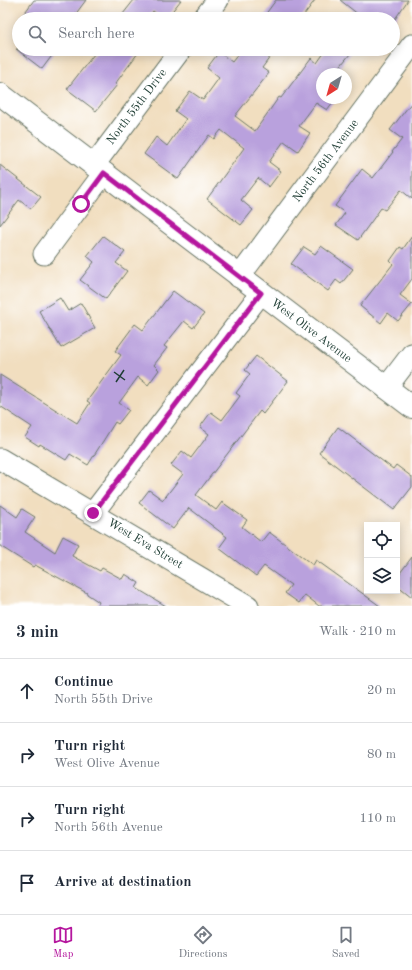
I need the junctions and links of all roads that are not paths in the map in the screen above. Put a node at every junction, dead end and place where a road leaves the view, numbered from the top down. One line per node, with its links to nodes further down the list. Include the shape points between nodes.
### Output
1 (218, 0): 2 (street)
2 (209, 12)
3 (412, 45): 8 (street, North 56th Avenue)
4 (176, 56): 6 (street, North 55th Drive)
5 (0, 94): 6 (main road, West Olive Avenue)
6 (99, 169): 7 (street, North 55th Drive); 8 (main road, West Olive Avenue)
7 (44, 254)
8 (239, 277): 9 (main road, West Olive Avenue)
9 (261, 293): 11 (main road, West Olive Avenue); 14 (street)
10 (412, 354): 11 (street)
11 (386, 388): 12 (main road, West Olive Avenue)
12 (412, 407)
13 (0, 459): 14 (street, West Eva Street)
14 (93, 513): 15 (street, West Eva Street)
15 (248, 606)

